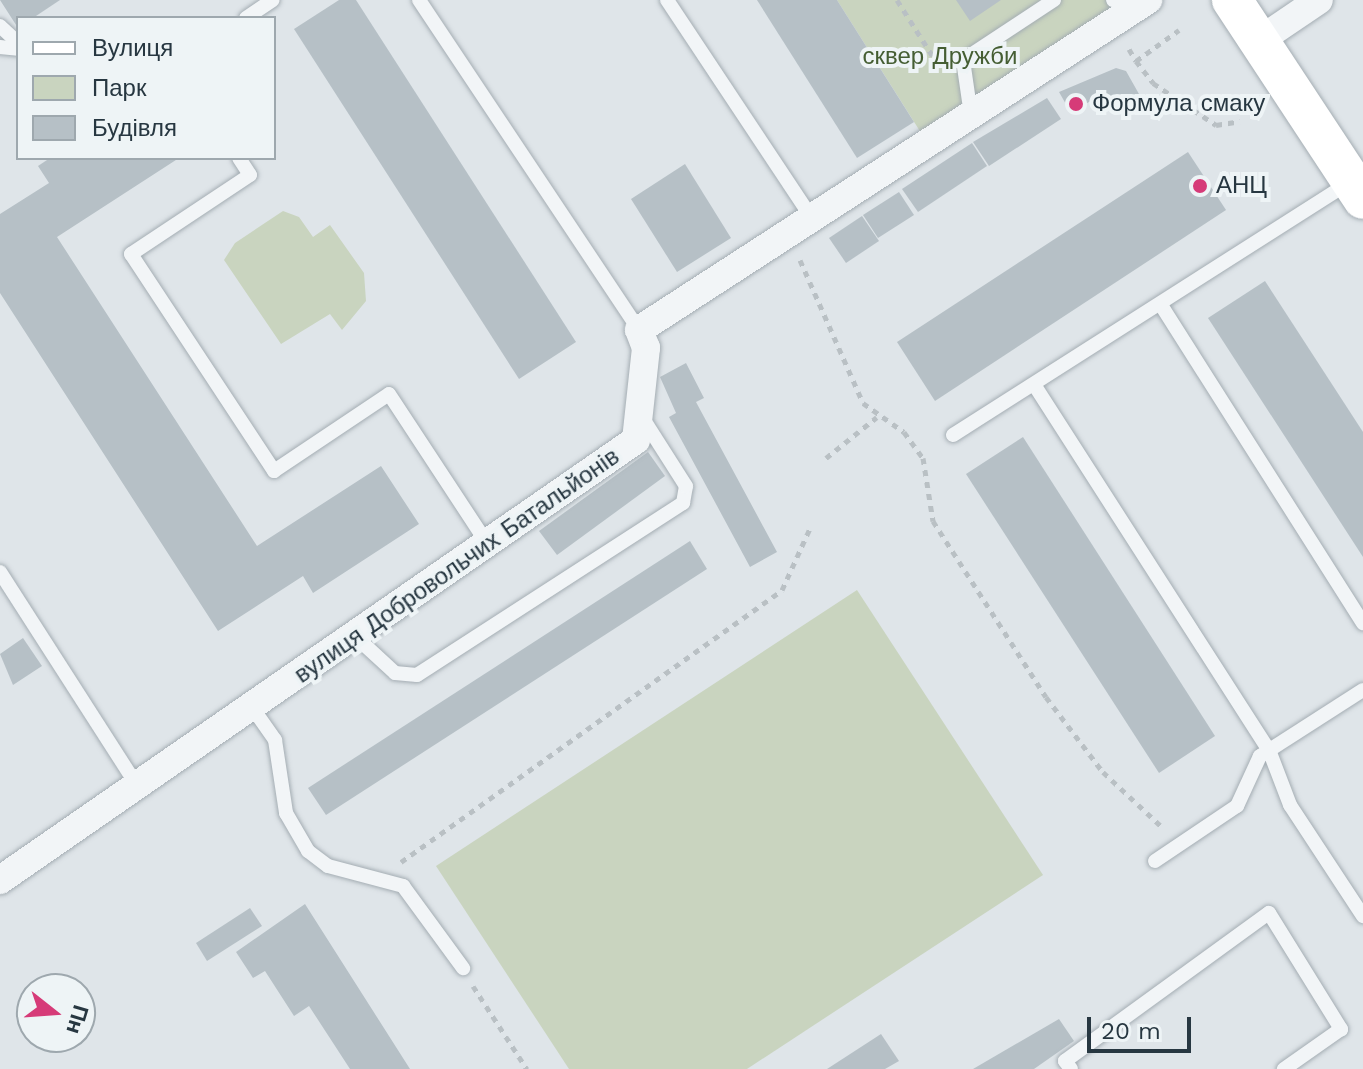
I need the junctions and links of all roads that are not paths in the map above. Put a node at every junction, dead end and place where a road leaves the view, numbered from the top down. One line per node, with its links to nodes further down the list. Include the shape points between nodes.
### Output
1 (273, 0): 9 (lane)
2 (419, 0): 18 (lane)
3 (667, 0): 16 (lane)
4 (1054, 0): 13 (lane, via 963,60)
5 (1113, 0): 8 (lane)
6 (1232, 0): 11 (main road)
7 (1319, 0): 11 (street)
8 (1144, 2): 13 (street)
9 (249, 16)
10 (0, 26): 12 (lane)
11 (1260, 40): 15 (main road)
12 (16, 44)
13 (971, 115): 16 (street)
14 (240, 160): 22 (lane, via 250,175 131,254 274,471 389,394)
15 (1357, 190): 17 (lane)
16 (800, 225): 18 (street)
17 (1161, 305): 19 (lane); 24 (lane)
18 (639, 330): 20 (street, вулиця Добровольчих Батальйонів, via 646,348)
19 (1035, 386): 21 (lane); 28 (lane)
20 (640, 414): 22 (street, вулиця Добровольчих Батальйонів, via 636,440); 25 (lane, via 686,486 683,503 417,675 395,673)
21 (953, 435)
22 (489, 546): 25 (street, вулиця Добровольчих Батальйонів)
23 (0, 572): 29 (lane)
24 (1363, 623)
25 (356, 637): 27 (street, вулиця Добровольчих Батальйонів)
26 (1363, 690): 28 (lane)
27 (254, 710): 29 (street, вулиця Добровольчих Батальйонів); 33 (lane, via 275,740 286,813 308,851 337,869 386,876 419,903)
28 (1269, 750): 30 (lane, via 1253,764 1245,797); 32 (lane, via 1290,805)
29 (138, 787): 31 (street, вулиця Добровольчих Батальйонів)
30 (1155, 861)
31 (0, 880)
32 (1363, 916)
33 (463, 968)
34 (1071, 1069): 35 (lane, via 1065,1061 1269,913 1341,1029)
35 (1284, 1069)

